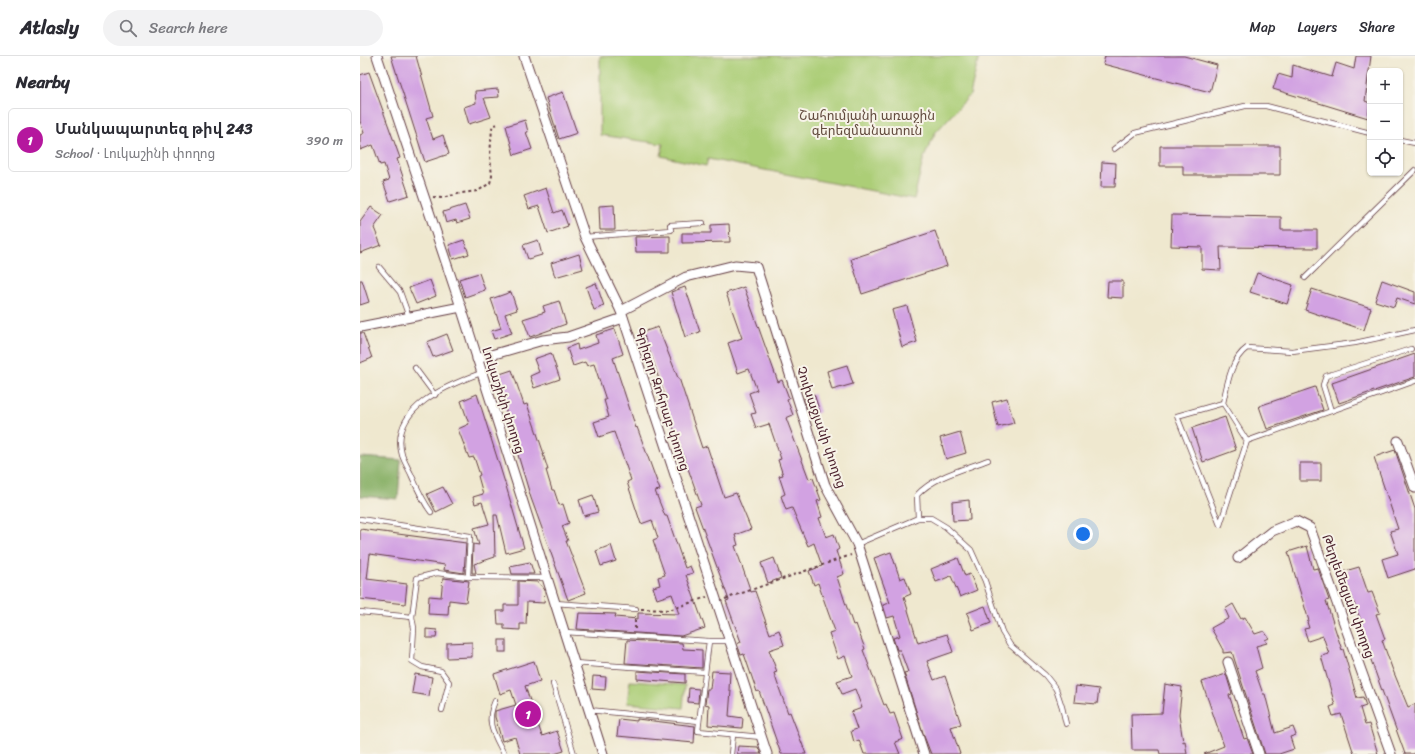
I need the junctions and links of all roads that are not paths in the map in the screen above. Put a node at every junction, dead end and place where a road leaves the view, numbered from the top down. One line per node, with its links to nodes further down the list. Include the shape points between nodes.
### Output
1 (377, 56): 12 (street, Լուկաշինի փողոց)
2 (524, 56): 9 (street, Գրիգոր Զոհրաբ փողոց)
3 (1367, 132): 6 (lane, via 1266,106 1245,106 1135,133)
4 (1403, 141): 5 (lane)
5 (1415, 143)
6 (1114, 149)
7 (1415, 170): 11 (lane)
8 (703, 223): 9 (lane, via 670,225 671,230)
9 (585, 237): 13 (street, Գրիգոր Զոհրաբ փողոց)
10 (379, 267): 14 (lane, via 400,292)
11 (1305, 278)
12 (461, 307): 14 (street); 18 (street, Լուկաշինի փողոց)
13 (622, 314): 18 (street, Չուխաջյանի փողոց, via 568,337 543,340); 32 (street, Չուխաջյանի փողոց, via 686,277 735,265 756,267 825,485); 42 (street, Գրիգոր Զոհրաբ փողոց)
14 (410, 317): 15 (street)
15 (360, 327)
16 (1415, 330): 23 (lane, via 1355,343 1292,351 1247,348 1239,355 1230,375)
17 (1411, 349): 24 (lane, via 1326,376 1323,385)
18 (477, 359): 20 (street, Լուկաշինի փողոց)
19 (415, 368): 22 (lane)
20 (481, 373): 22 (lane); 35 (street, Լուկաշինի փողոց)
21 (1415, 381): 24 (lane)
22 (435, 395): 29 (lane, via 409,416 404,425 401,443 402,454 421,498)
23 (1223, 403): 25 (lane); 25 (lane, via 1177,416 1220,526)
24 (1331, 411): 25 (lane)
25 (1247, 441)
26 (1398, 441): 28 (street)
27 (988, 460): 30 (lane, via 939,479 923,489 917,495)
28 (1415, 488)
29 (431, 512)
30 (918, 518): 32 (lane); 51 (lane, via 931,518 946,527 971,550 1002,632 1010,645 1045,675 1056,689)
31 (360, 519): 34 (lane, via 470,536)
32 (858, 548): 59 (street, Չուխաջյանի փողոց)
33 (1238, 558): 61 (street, Թերլեմեզյան փողոց, via 1272,531 1296,521 1310,528)
34 (468, 577): 35 (lane); 39 (lane, via 437,573 417,578)
35 (548, 578): 36 (street, Լուկաշինի փողոց)
36 (555, 603): 37 (lane); 40 (street, Լուկաշինի փողոց)
37 (636, 609)
38 (360, 612): 39 (lane)
39 (412, 617): 48 (lane, via 412,661 422,667 441,671 449,682)
40 (565, 632): 41 (lane); 44 (street, Լուկաշինի փողոց)
41 (709, 641): 42 (lane); 45 (lane)
42 (730, 641): 53 (street, Գրիգոր Զոհրաբ փողոց)
43 (1228, 662): 60 (street)
44 (574, 663): 45 (lane); 49 (street, Լուկաշինի փողոց)
45 (705, 672): 50 (lane)
46 (553, 684): 55 (lane)
47 (495, 701): 54 (lane, via 491,711 491,728)
48 (442, 710)
49 (589, 710): 50 (lane); 56 (street, Լուկաշինի փողոց)
50 (700, 721): 52 (lane, via 698,731)
51 (1066, 724)
52 (733, 735): 53 (lane); 57 (lane)
53 (761, 737): 58 (street, Գրիգոր Զոհրաբ փողոց)
54 (504, 754)
55 (574, 754)
56 (603, 754)
57 (731, 754)
58 (766, 754)
59 (924, 754)
60 (1259, 754)
61 (1391, 754)

